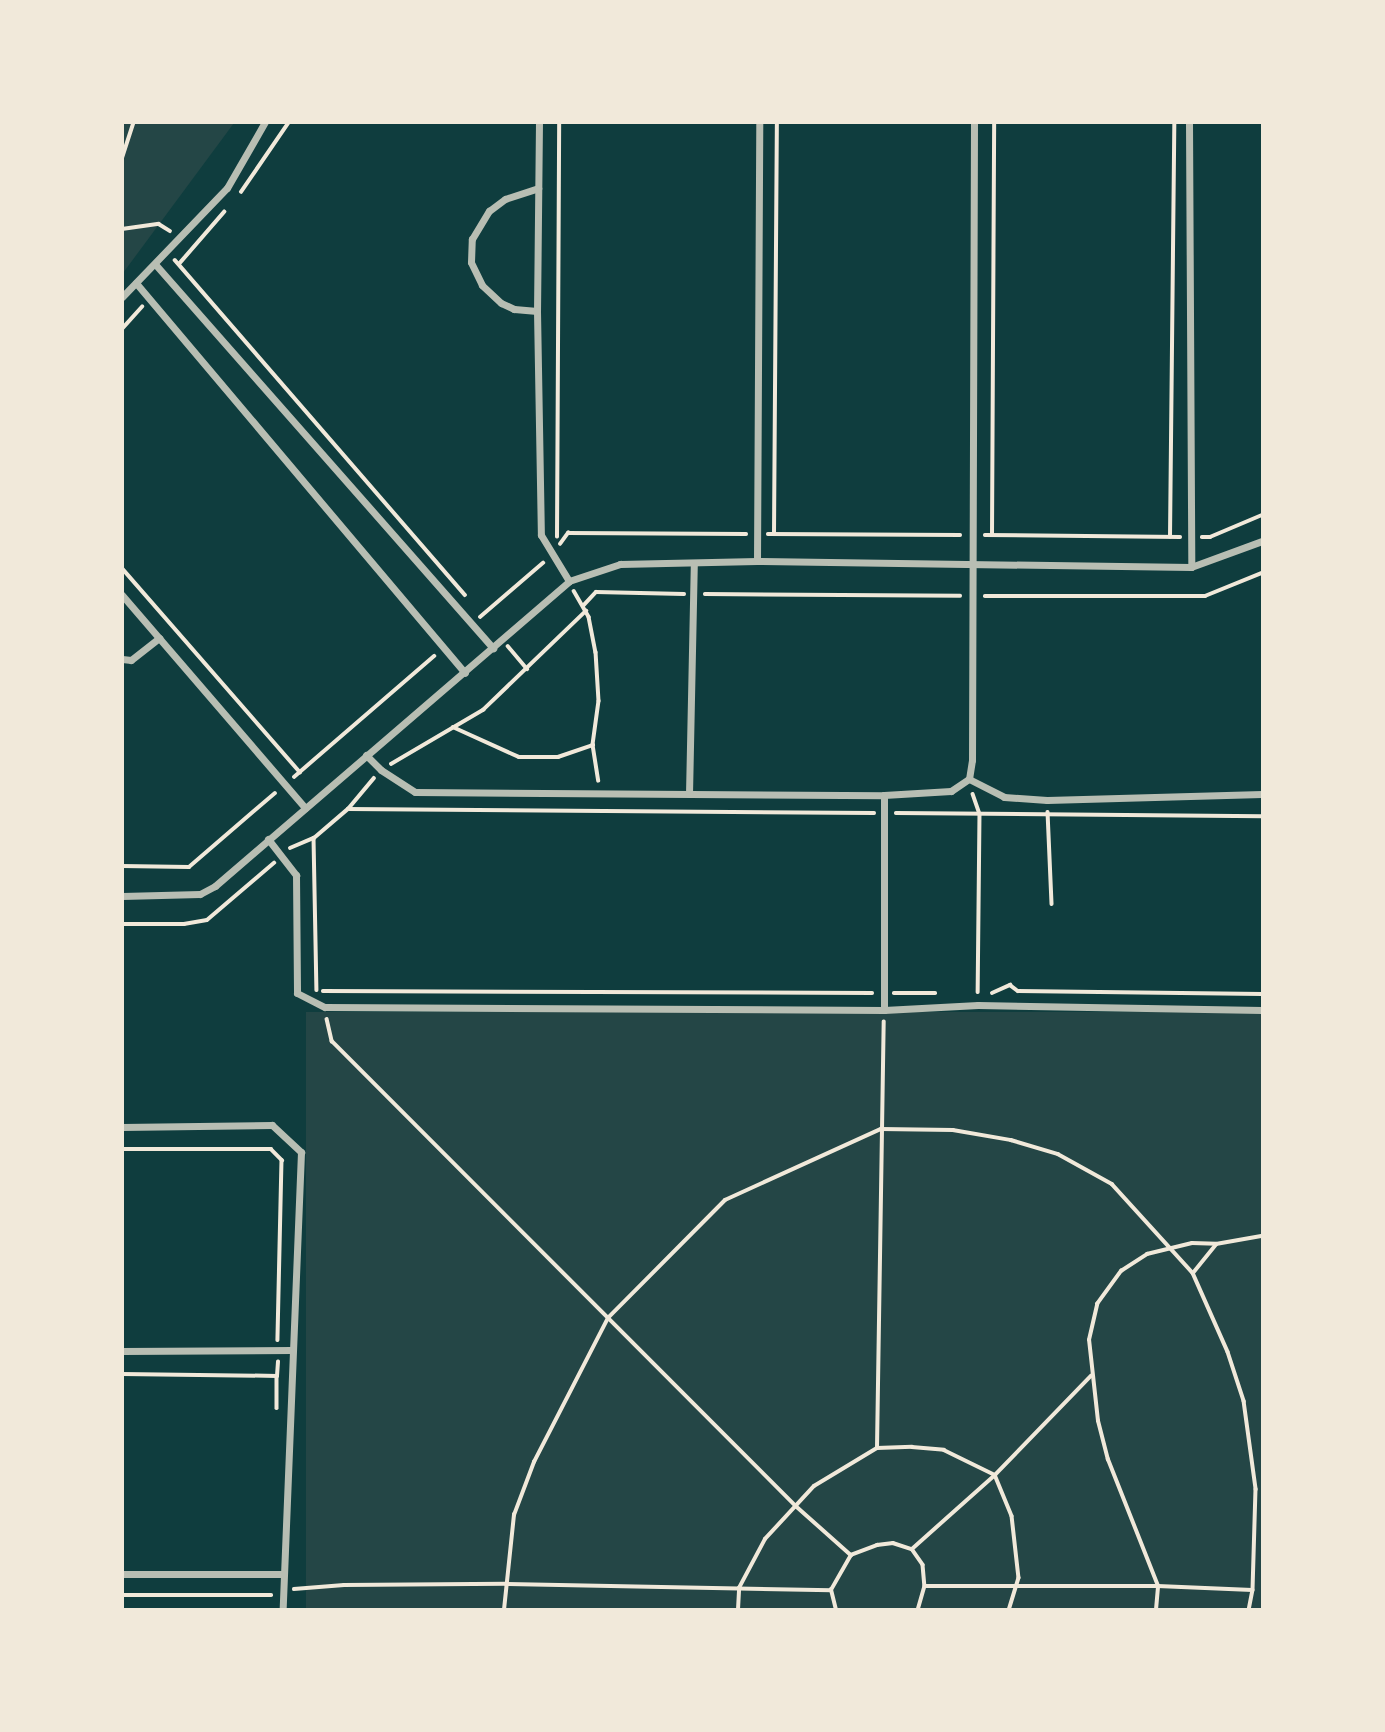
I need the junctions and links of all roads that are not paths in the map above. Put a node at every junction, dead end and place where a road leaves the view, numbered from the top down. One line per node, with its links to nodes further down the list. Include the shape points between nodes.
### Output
1 (265, 122): 7 (street, via 227,188)
2 (539, 122): 6 (street)
3 (759, 122): 12 (street)
4 (974, 122): 14 (street)
5 (1189, 122): 15 (street)
6 (538, 188): 10 (street); 10 (street, via 489,211 472,239 471,262 482,285 501,303)
7 (155, 264): 8 (street); 19 (street)
8 (136, 283): 9 (street); 21 (street)
9 (122, 297)
10 (537, 311): 16 (street, via 541,535)
11 (1262, 541): 15 (street)
12 (757, 561): 13 (street); 14 (street)
13 (694, 563): 16 (street, via 620,564); 24 (street)
14 (973, 565): 15 (street); 23 (street)
15 (1191, 567)
16 (569, 581): 19 (street)
17 (122, 595): 18 (street)
18 (159, 638): 20 (street, via 131,660); 27 (street)
19 (493, 648): 21 (street)
20 (122, 659)
21 (466, 673): 22 (street)
22 (366, 755): 24 (street, via 415,792); 27 (street)
23 (969, 779): 25 (street, via 1004,797 1047,800); 26 (street, via 951,791)
24 (690, 794): 26 (street)
25 (1262, 794)
26 (884, 795): 30 (street)
27 (305, 808): 28 (street)
28 (268, 839): 29 (street, via 200,894); 30 (street, via 296,875 296,993 324,1007)
29 (122, 895)
30 (884, 1010): 31 (street, via 978,1005)
31 (1262, 1010)
32 (122, 1127): 34 (street, via 272,1125 301,1152)
33 (122, 1350): 34 (street)
34 (292, 1350): 36 (street)
35 (122, 1574): 36 (street)
36 (283, 1574): 37 (street)
37 (283, 1609)

